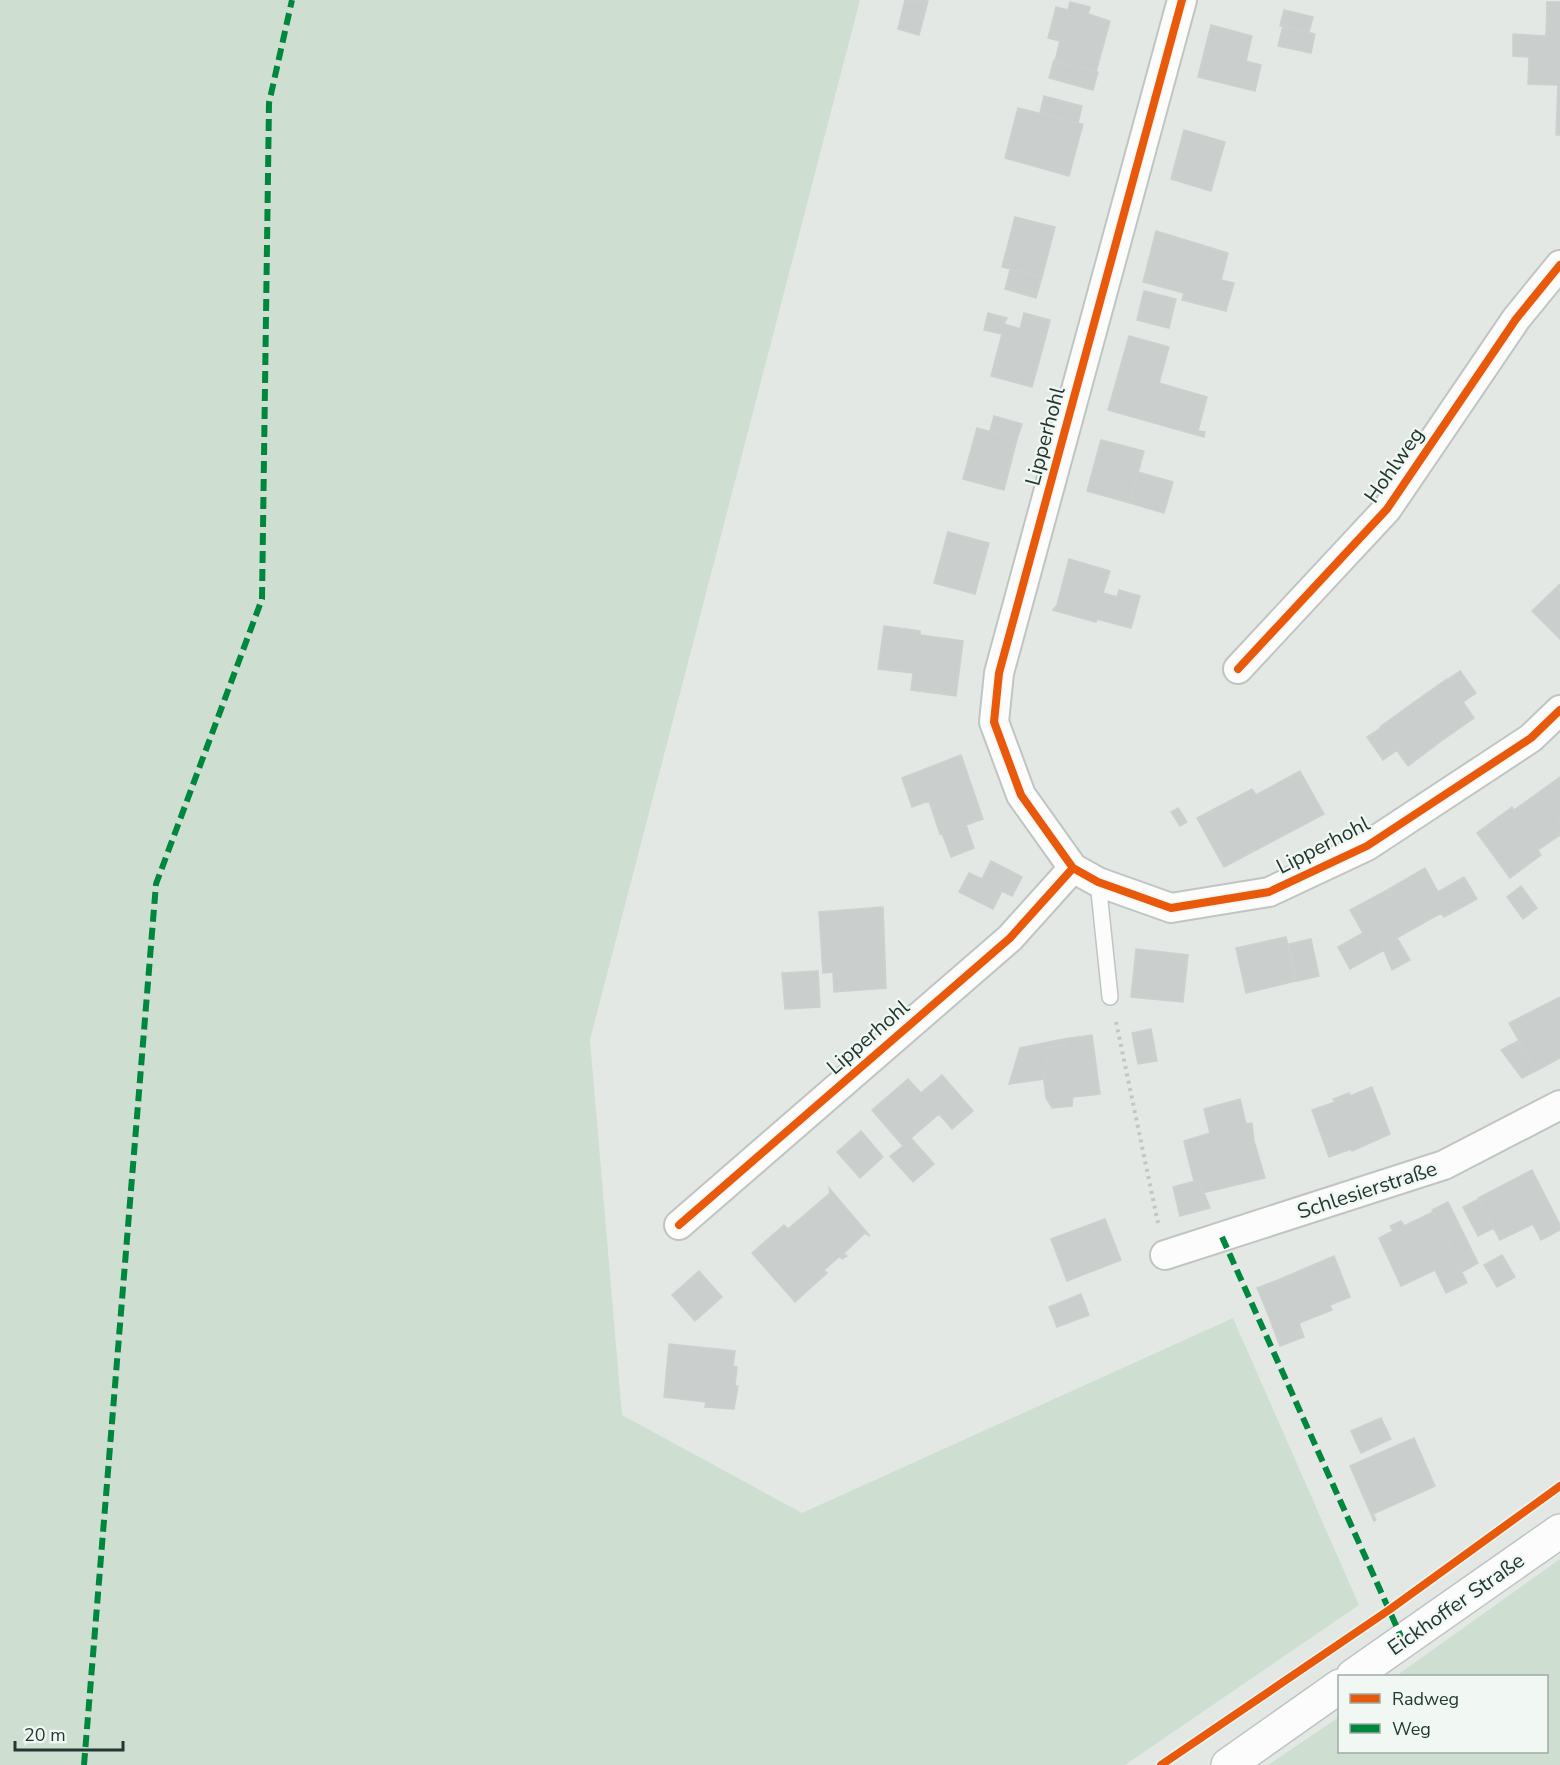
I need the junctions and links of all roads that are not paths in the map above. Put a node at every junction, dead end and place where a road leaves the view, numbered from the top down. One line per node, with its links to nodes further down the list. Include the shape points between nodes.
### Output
1 (1182, 0): 5 (street, Lipperhohl, via 999,673 994,722 1021,795)
2 (1560, 265): 3 (street, Hohlweg, via 1516,319 1387,509)
3 (1238, 669)
4 (1560, 710): 6 (street, Lipperhohl, via 1531,738 1367,846 1269,892 1171,908)
5 (1073, 868): 6 (street, Lipperhohl); 9 (street, Lipperhohl, via 1010,938)
6 (1098, 882): 7 (lane)
7 (1110, 998)
8 (1560, 1105): 10 (street, Schlesierstraße, via 1444,1165)
9 (679, 1225)
10 (1165, 1255)
11 (1560, 1531): 12 (main road, Eickhoffer Straße)
12 (1356, 1675)
13 (1338, 1687): 14 (main road)
14 (1228, 1765)

